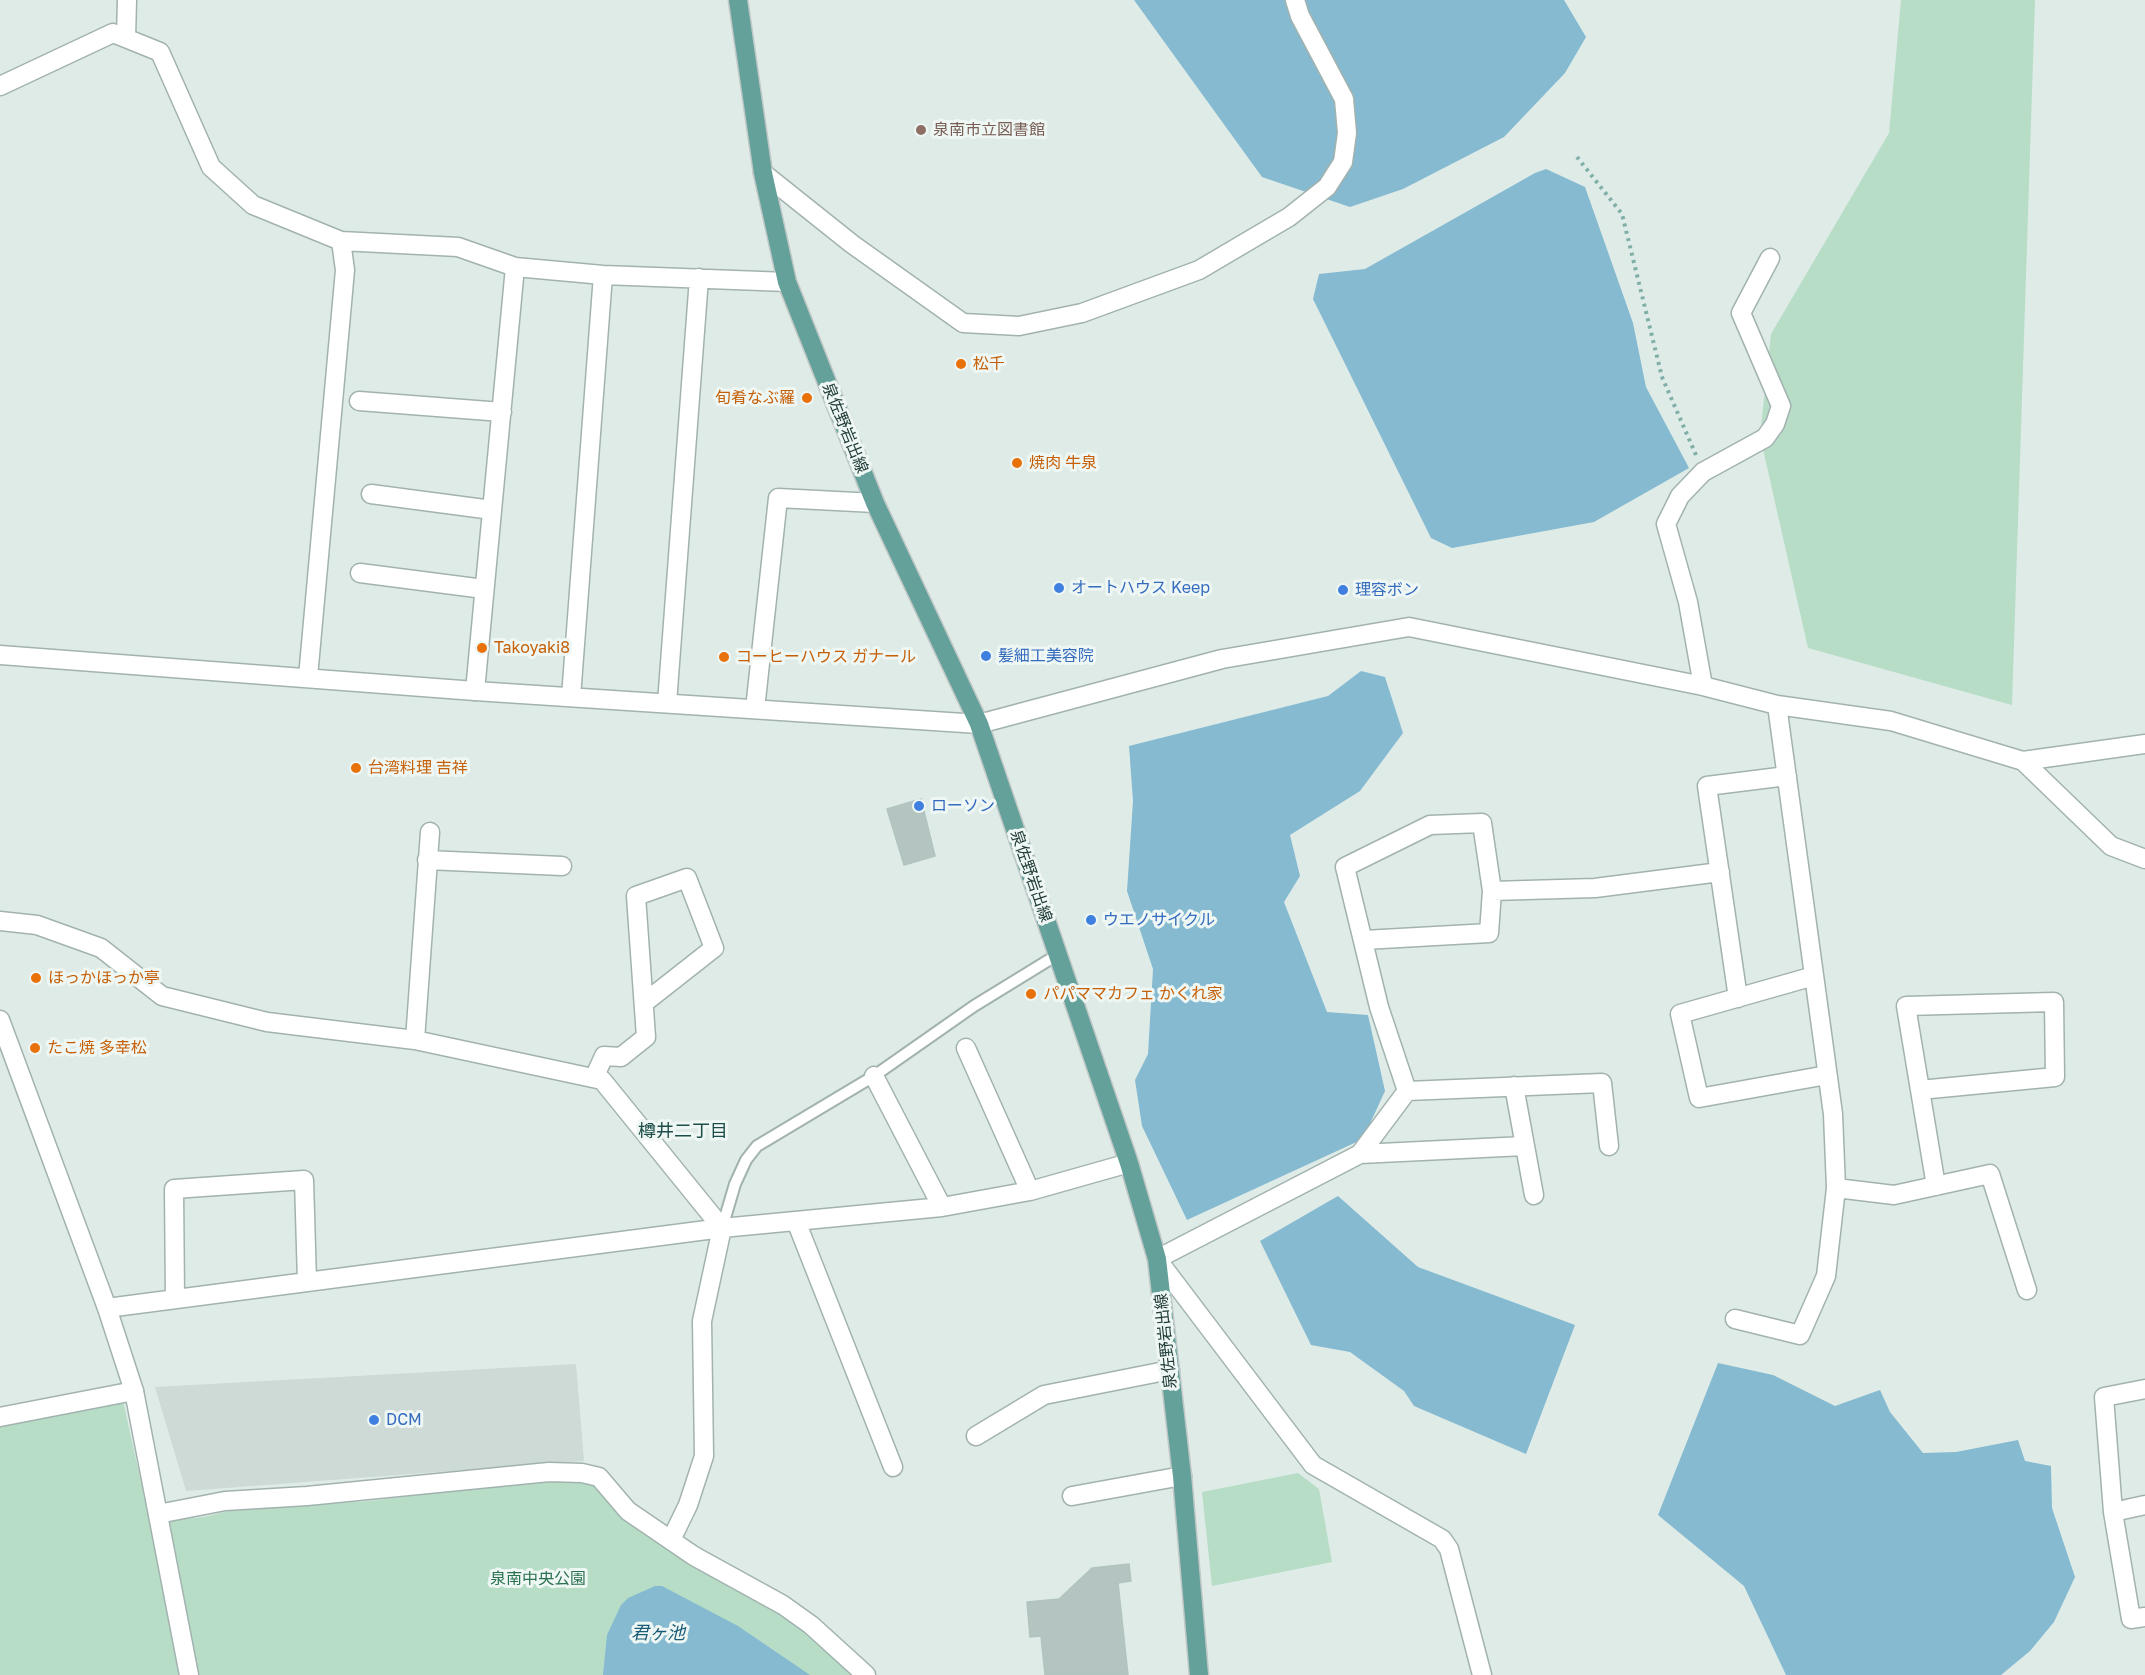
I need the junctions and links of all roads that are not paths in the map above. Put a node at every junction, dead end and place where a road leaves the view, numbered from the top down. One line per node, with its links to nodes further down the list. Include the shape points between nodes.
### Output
1 (127, 0): 4 (street)
2 (738, 0): 6 (main road, 泉佐野岩出線)
3 (1295, 0): 6 (street, via 1344,99 1347,132 1343,162 1327,188 1289,217 1199,270 1082,313 1018,326 963,323 852,244)
4 (126, 38): 5 (street, via 113,33); 7 (street, via 160,52 211,167 253,205)
5 (0, 86)
6 (763, 173): 12 (main road, 泉佐野岩出線)
7 (341, 241): 9 (street, via 458,247); 21 (street, via 345,270)
8 (1770, 258): 22 (street, via 1741,313 1781,406 1775,424 1765,438 1703,472 1680,496 1666,524 1688,602)
9 (515, 267): 10 (street); 14 (street)
10 (603, 275): 11 (street); 24 (street)
11 (699, 278): 12 (street); 25 (street)
12 (787, 282): 16 (main road, 泉佐野岩出線)
13 (359, 401): 14 (street)
14 (502, 412): 17 (street)
15 (371, 494): 17 (street)
16 (875, 503): 27 (street, via 778,498); 28 (main road, 泉佐野岩出線)
17 (492, 510): 19 (street)
18 (360, 573): 19 (street)
19 (484, 589): 23 (street)
20 (0, 655): 21 (street)
21 (308, 677): 23 (street)
22 (1702, 686): 26 (street); 28 (street, via 1409,627 1222,659)
23 (475, 691): 24 (street)
24 (572, 697): 25 (street)
25 (668, 703): 27 (street)
26 (1777, 705): 30 (street, via 1891,722); 31 (street)
27 (755, 709): 28 (street)
28 (979, 724): 40 (main road, 泉佐野岩出線)
29 (2145, 744): 30 (street)
30 (2024, 761): 33 (street, via 2111,846)
31 (1787, 776): 36 (street, via 1707,786); 41 (street)
32 (430, 832): 34 (street)
33 (2145, 859)
34 (428, 860): 35 (street); 45 (street)
35 (562, 866)
36 (1720, 872): 37 (street, via 1595,888); 42 (street)
37 (1492, 891): 39 (street, via 1489,933); 39 (street, via 1482,824 1430,825 1345,867)
38 (0, 921): 45 (street, via 37,925 101,948 162,996 267,1022)
39 (1364, 940): 52 (street, via 1379,1007)
40 (1057, 955): 48 (lane, via 974,1006); 56 (main road, 泉佐野岩出線)
41 (1814, 976): 42 (street); 47 (street)
42 (1738, 998): 47 (street, via 1680,1014 1699,1098)
43 (644, 1003): 43 (street, via 714,948 687,878 636,896); 49 (street, via 646,1037 621,1057 604,1056)
44 (0, 1020): 68 (street)
45 (415, 1040): 49 (street)
46 (966, 1048): 59 (street)
47 (1827, 1075): 58 (street)
48 (874, 1076): 61 (street); 63 (lane, via 757,1146 735,1184)
49 (594, 1078): 63 (street, via 602,1080)
50 (1514, 1086): 52 (street); 53 (street); 54 (street, via 1602,1083)
51 (1920, 1090): 51 (street, via 2055,1077 2054,1002 1906,1006); 57 (street)
52 (1407, 1091): 55 (street)
53 (1524, 1146): 55 (street); 60 (street)
54 (1609, 1146)
55 (1360, 1155): 64 (street)
56 (1129, 1162): 59 (street); 64 (main road, 泉佐野岩出線)
57 (1936, 1186): 58 (street, via 1894,1195); 66 (street, via 1990,1174)
58 (1836, 1188): 69 (street, via 1826,1276 1800,1335)
59 (1030, 1191): 61 (street)
60 (1534, 1195)
61 (942, 1208): 62 (street)
62 (796, 1221): 63 (street); 75 (street)
63 (722, 1228): 65 (street); 81 (street, via 702,1321 704,1456 688,1505)
64 (1157, 1259): 70 (main road, 泉佐野岩出線); 86 (street, via 1313,1465 1442,1539 1449,1549)
65 (307, 1282): 67 (street); 67 (street, via 304,1180 174,1189)
66 (2027, 1290)
67 (175, 1299): 68 (street)
68 (107, 1308): 72 (street)
69 (1735, 1319)
70 (1170, 1370): 74 (street, via 1044,1395); 76 (main road, 泉佐野岩出線)
71 (2145, 1389): 79 (street, via 2104,1397)
72 (134, 1391): 73 (street); 80 (street)
73 (0, 1417)
74 (976, 1436)
75 (893, 1467)
76 (1182, 1476): 77 (street); 85 (main road, 泉佐野岩出線)
77 (1072, 1496)
78 (2145, 1505): 79 (street)
79 (2113, 1512): 82 (street, via 2131,1619)
80 (158, 1514): 81 (street, via 225,1501 549,1472 582,1473 599,1477 628,1511); 83 (street)
81 (671, 1540): 84 (street, via 783,1605)
82 (2145, 1617)
83 (189, 1675)
84 (866, 1675)
85 (1199, 1675)
86 (1482, 1675)

